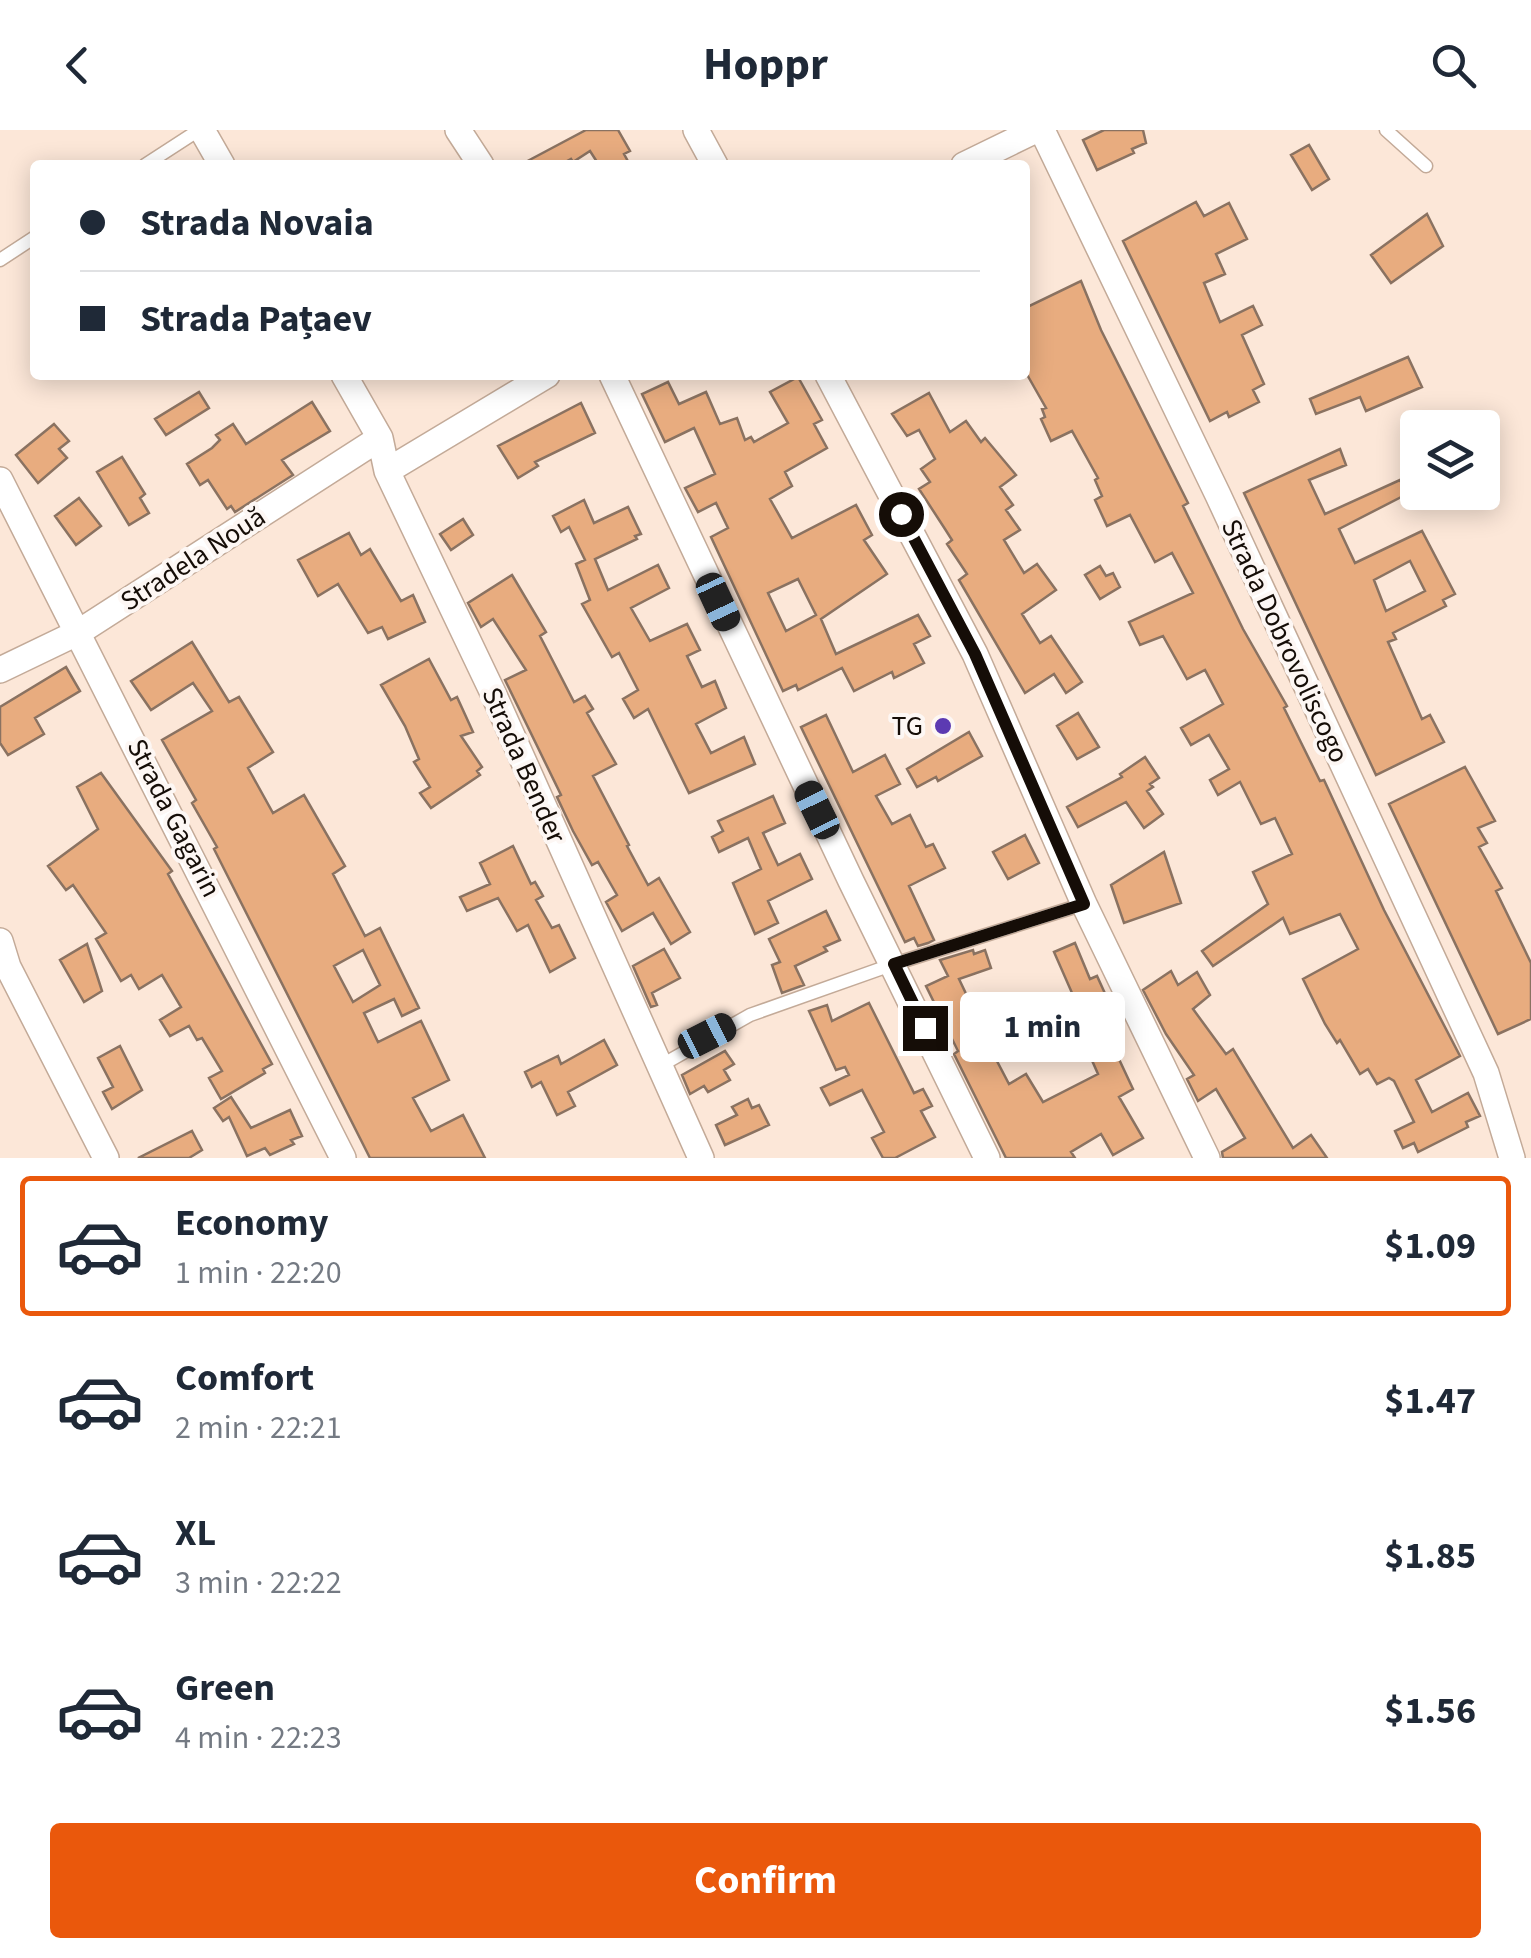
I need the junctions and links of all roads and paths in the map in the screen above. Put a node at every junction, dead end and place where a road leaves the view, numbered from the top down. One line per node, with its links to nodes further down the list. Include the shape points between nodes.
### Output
1 (200, 130): 6 (lane); 7 (street)
2 (458, 130): 8 (street)
3 (696, 130): 9 (street)
4 (1039, 130): 10 (street); 32 (street, Strada Dobrovoliscogo, via 1486,1073)
5 (1386, 130): 11 (lane)
6 (153, 160)
7 (219, 160)
8 (478, 160)
9 (713, 160)
10 (975, 160)
11 (1426, 166)
12 (30, 240): 13 (lane)
13 (0, 260)
14 (347, 380): 18 (street, Strada Bender)
15 (539, 380): 19 (street)
16 (614, 380): 25 (street)
17 (831, 380): 23 (street, via 975,654)
18 (380, 438): 19 (street, Strada Bender); 21 (street, Stradela Nouă)
19 (388, 471): 26 (street, Strada Bender)
20 (0, 480): 21 (street, Strada Gagarin)
21 (79, 632): 22 (street, Stradela Nouă); 28 (street, Strada Gagarin)
22 (0, 670)
23 (1084, 904): 25 (lane); 31 (street)
24 (0, 941): 27 (street)
25 (894, 964): 26 (lane, via 750,1014); 30 (street)
26 (660, 1066): 29 (street, Strada Bender)
27 (106, 1158)
28 (344, 1158)
29 (700, 1158)
30 (987, 1158)
31 (1208, 1158)
32 (1512, 1158)

